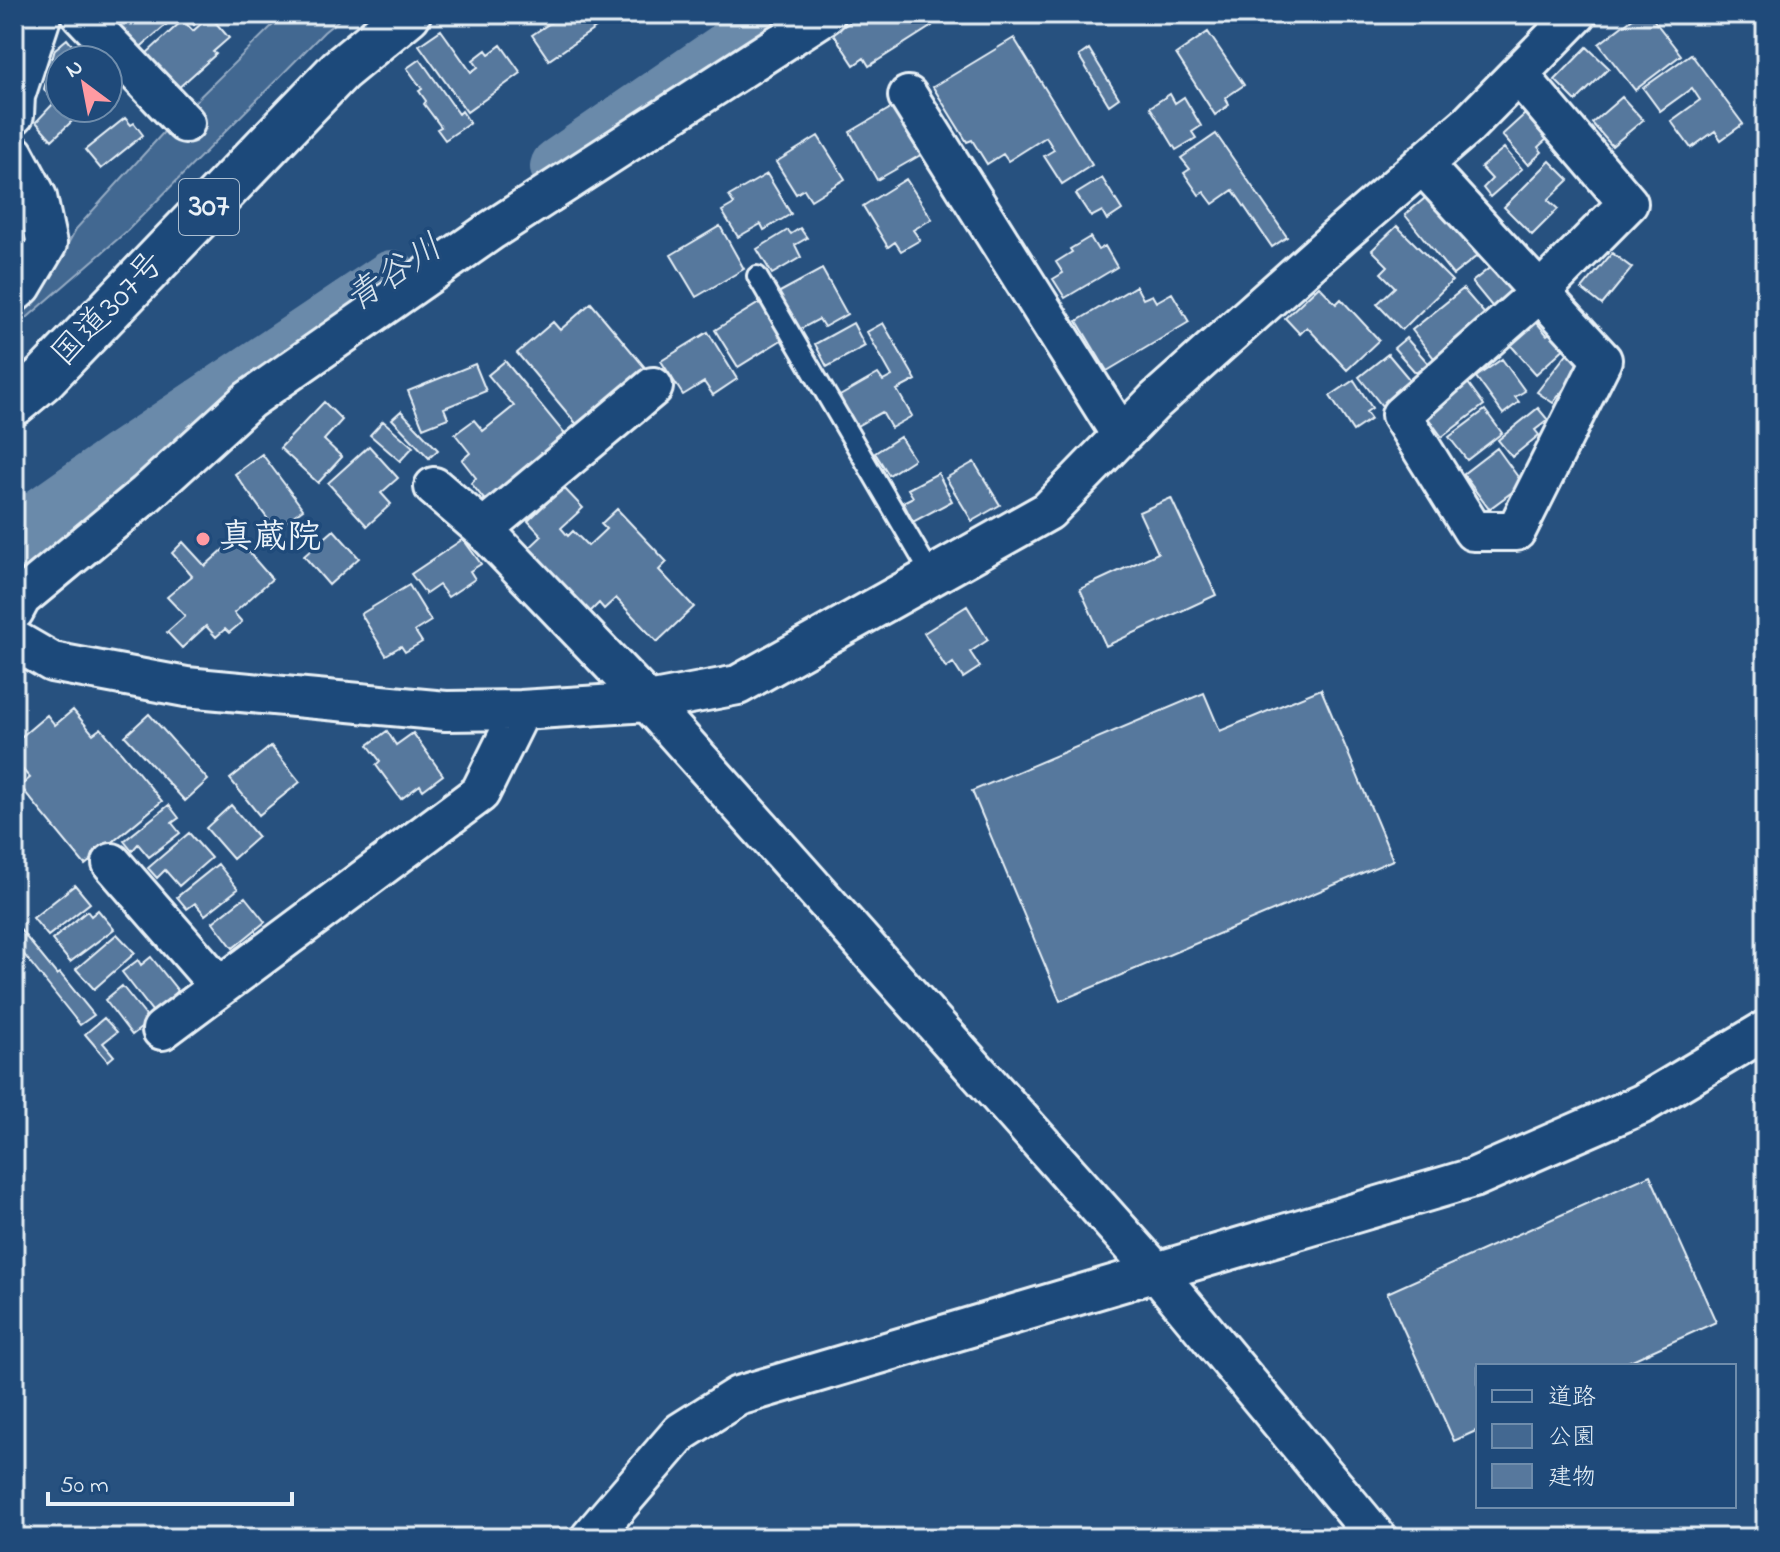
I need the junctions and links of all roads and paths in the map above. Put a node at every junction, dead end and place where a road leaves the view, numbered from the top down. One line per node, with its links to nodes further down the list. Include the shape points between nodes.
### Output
1 (42, 14): 8 (street, via 15,96)
2 (81, 14): 9 (street)
3 (408, 14): 16 (highway, 国道307号 / 307, via 340,70)
4 (826, 14): 21 (street, via 492,230 249,400 21,598)
5 (1577, 14): 6 (street)
6 (1518, 74): 11 (street); 13 (street, via 1628,203)
7 (908, 96): 17 (street)
8 (14, 115)
9 (185, 123)
10 (16, 163): 14 (street, via 37,197 47,244)
11 (1422, 164): 13 (street); 17 (street)
12 (757, 276): 20 (lane)
13 (1540, 292): 13 (street, via 1602,360 1516,531 1473,531 1401,415)
14 (14, 293)
15 (653, 387): 19 (street)
16 (14, 403)
17 (1121, 435): 20 (street, via 1048,511)
18 (434, 487): 19 (street)
19 (483, 529): 23 (street)
20 (932, 576): 23 (street, via 738,685)
21 (14, 611)
22 (14, 640): 24 (street, via 52,662 186,687 446,711)
23 (648, 702): 24 (street); 29 (street)
24 (521, 710): 26 (street, via 480,793)
25 (112, 863): 26 (street)
26 (220, 987): 27 (street)
27 (162, 1030)
28 (1766, 1030): 29 (street, via 1642,1104 1473,1178)
29 (1156, 1272): 30 (street, via 738,1396 681,1432); 31 (street)
30 (590, 1538)
31 (1377, 1538)

